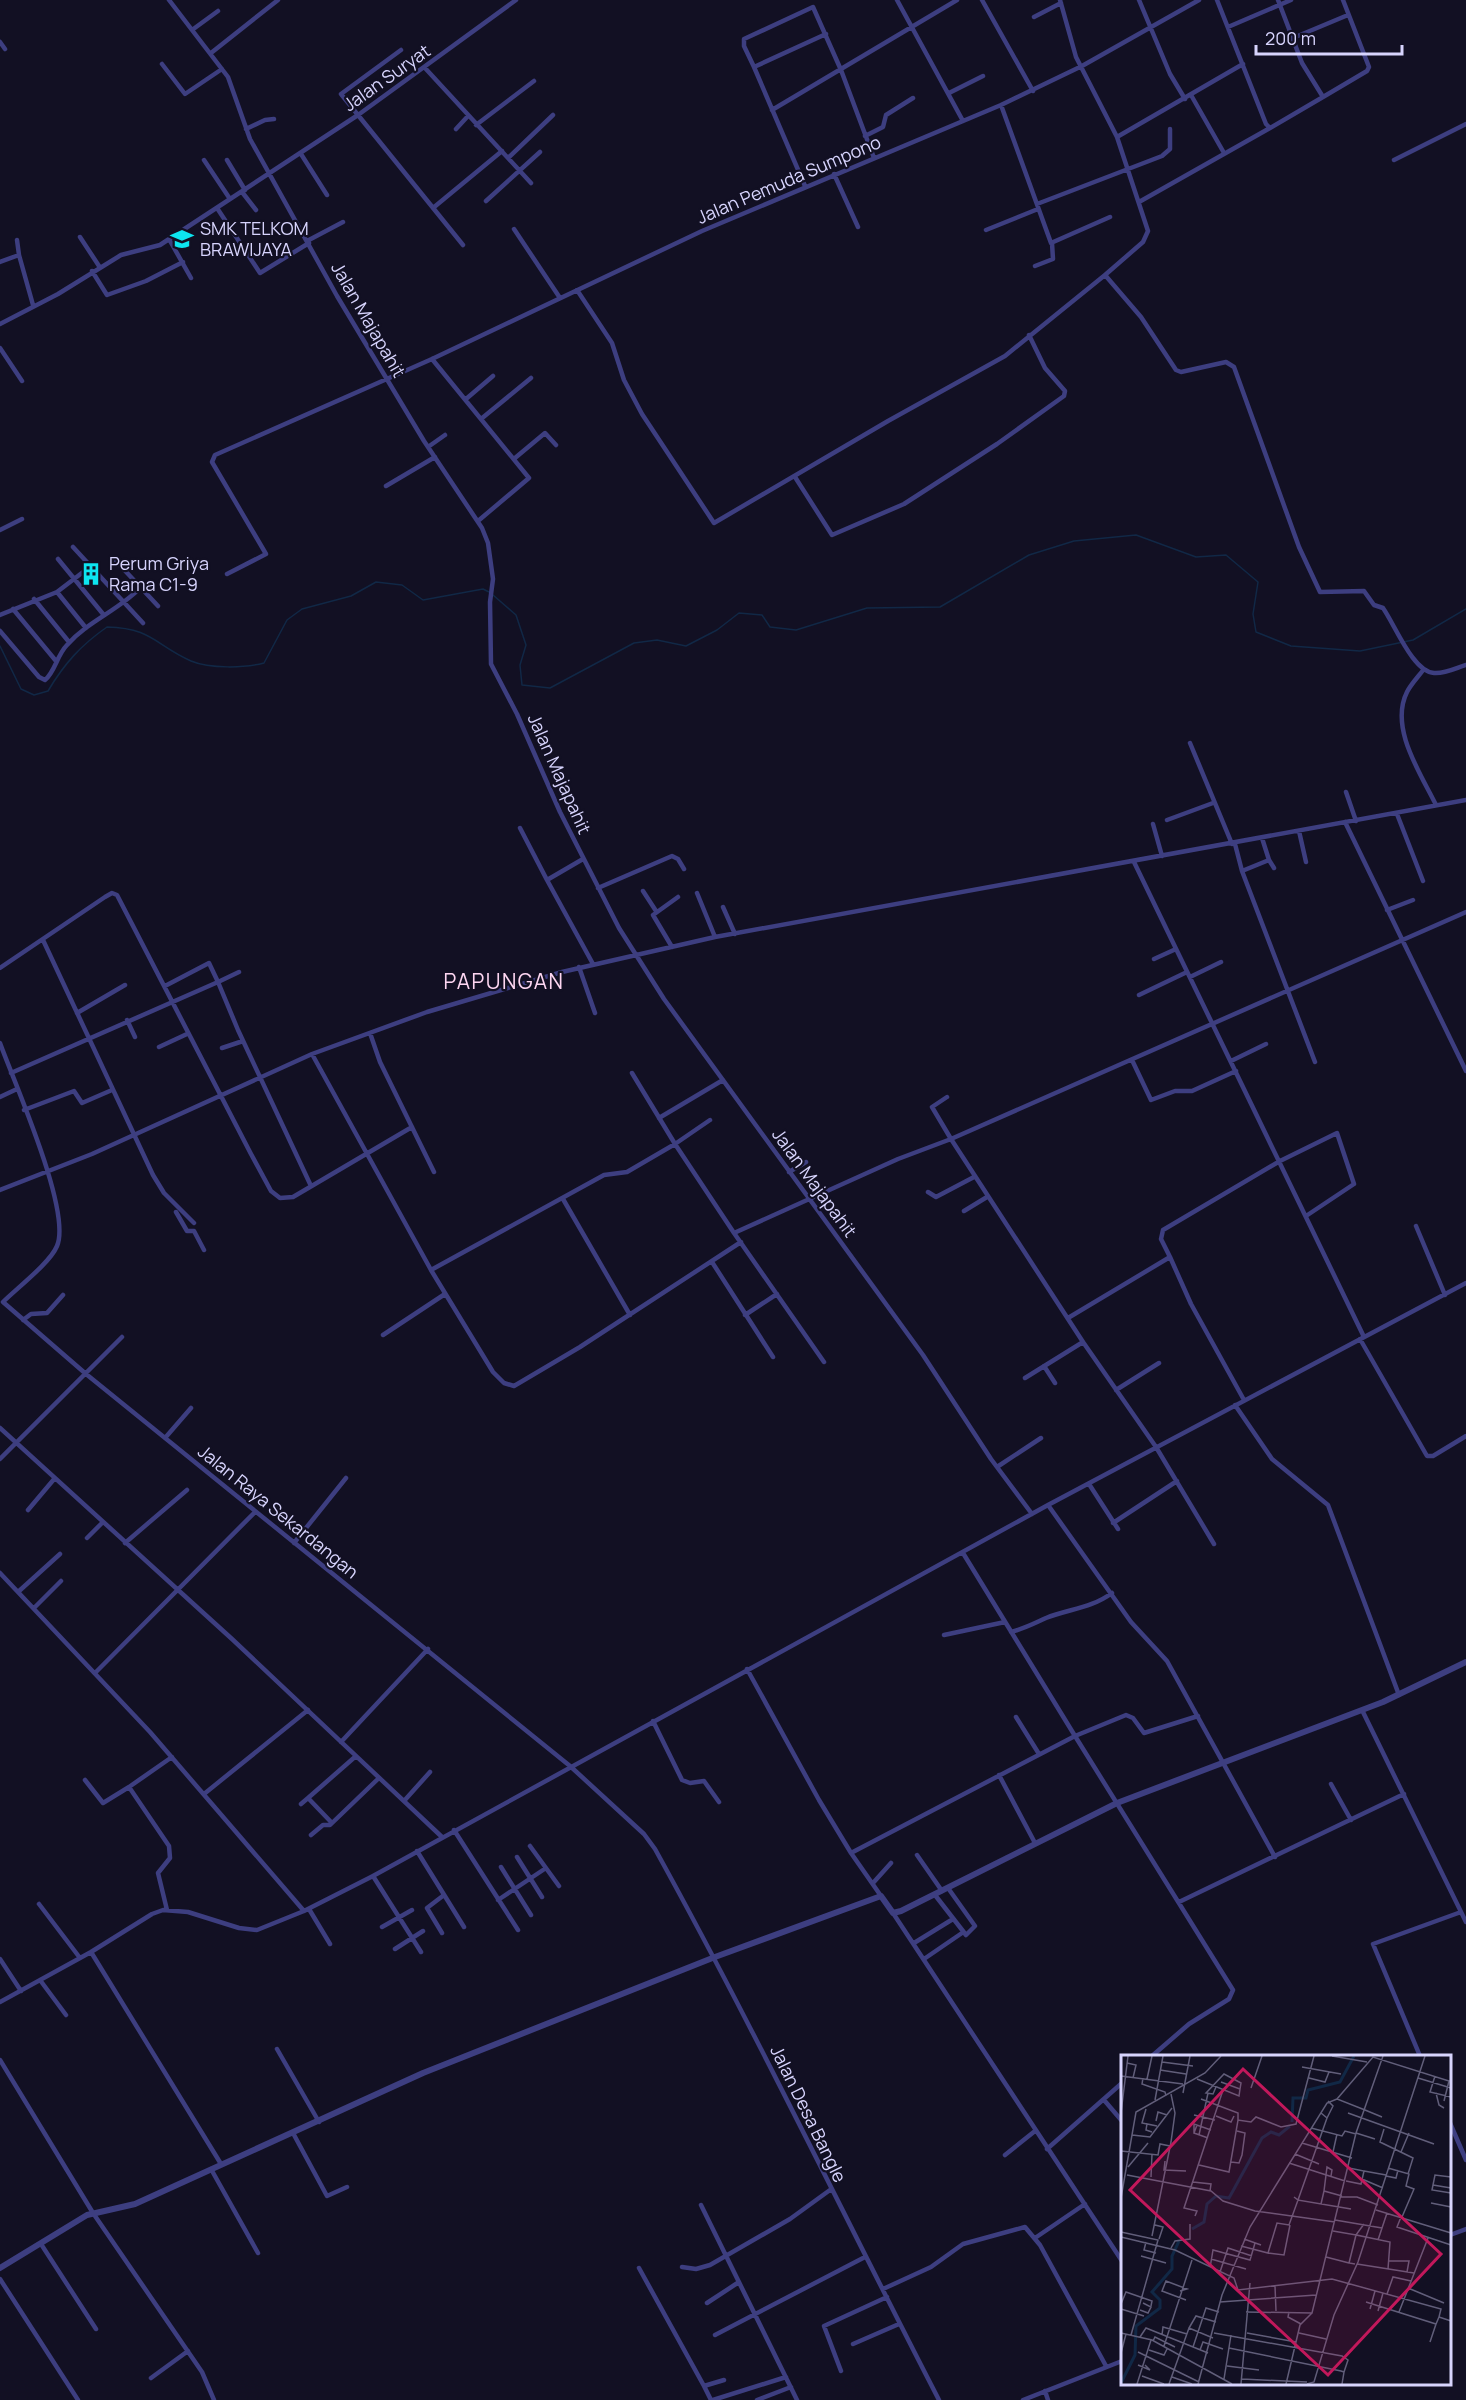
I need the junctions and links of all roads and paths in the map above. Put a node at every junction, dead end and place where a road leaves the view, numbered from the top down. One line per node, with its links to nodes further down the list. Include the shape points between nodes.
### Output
1 (169, 0): 20 (street, Jalan Majapahit)
2 (278, 0): 26 (street)
3 (516, 0): 31 (street, Jalan Suryat)
4 (897, 0): 17 (street)
5 (957, 0): 17 (street)
6 (982, 0): 36 (street)
7 (1139, 0): 18 (street)
8 (1199, 0): 18 (street, Jalan Pemuda Sumpono)
9 (1217, 0): 19 (street)
10 (1291, 0): 13 (street)
11 (1343, 0): 15 (street)
12 (1060, 2): 16 (street); 29 (street)
13 (1279, 2): 19 (street); 22 (street)
14 (218, 11): 20 (street)
15 (1348, 15): 22 (street); 39 (street, via 1369,69)
16 (1034, 17)
17 (913, 27): 33 (street); 37 (street)
18 (1152, 27): 29 (street, Jalan Pemuda Sumpono); 41 (street, via 1170,74)
19 (1228, 27): 28 (street)
20 (192, 30): 26 (street, Jalan Majapahit)
21 (826, 34): 30 (street); 30 (street, via 814,8 808,8 744,39); 33 (street)
22 (1293, 38): 39 (street)
23 (0, 42): 24 (street)
24 (5, 49)
25 (401, 50): 44 (street, via 342,92)
26 (211, 54): 32 (street, Jalan Majapahit)
27 (162, 64): 32 (street, via 185,94)
28 (1243, 64): 38 (street); 51 (street)
29 (1082, 66): 36 (street, Jalan Pemuda Sumpono); 56 (street)
30 (754, 67): 43 (street)
31 (425, 68): 44 (street, Jalan Suryat); 46 (street)
32 (222, 69): 52 (street, Jalan Majapahit, via 233,87)
33 (841, 70): 43 (street); 55 (street)
34 (983, 76): 37 (street)
35 (534, 81): 50 (street)
36 (1033, 91): 42 (street, Jalan Pemuda Sumpono)
37 (949, 93): 48 (street)
38 (1191, 96): 41 (street); 59 (street)
39 (1323, 97): 51 (street)
40 (913, 98): 55 (street, via 886,115 884,126)
41 (1185, 99): 56 (street)
42 (1001, 105): 48 (street, Jalan Pemuda Sumpono); 77 (street)
43 (772, 110): 71 (street)
44 (358, 115): 60 (street, Jalan Suryat); 79 (street)
45 (553, 115): 61 (street)
46 (468, 116): 50 (street); 53 (street)
47 (274, 119): 52 (street)
48 (963, 121): 62 (street, Jalan Pemuda Sumpono)
49 (1466, 124): 65 (street)
50 (476, 125): 57 (street)
51 (1270, 128): 59 (street)
52 (246, 129): 69 (street, Jalan Majapahit)
53 (456, 129)
54 (1170, 129): 66 (street, via 1169,151)
55 (865, 136): 62 (street)
56 (1117, 138): 66 (street)
57 (502, 151): 61 (street); 79 (street)
58 (540, 153): 67 (street)
59 (1224, 153): 76 (street)
60 (301, 154): 69 (street, Jalan Suryat); 73 (street)
61 (508, 158): 67 (street)
62 (873, 158): 68 (street, Jalan Pemuda Sumpono)
63 (204, 160): 74 (street)
64 (227, 160): 72 (street)
65 (1394, 160)
66 (1127, 168): 76 (street); 77 (street)
67 (521, 172): 70 (street); 75 (street)
68 (834, 174): 71 (street, Jalan Pemuda Sumpono); 83 (street)
69 (269, 175): 72 (street, Jalan Suryat); 89 (street, Jalan Majapahit)
70 (531, 183)
71 (805, 186): 100 (street, Jalan Pemuda Sumpono)
72 (244, 191): 74 (street, Jalan Suryat); 80 (street)
73 (327, 195)
74 (230, 199): 78 (street, Jalan Suryat)
75 (486, 201)
76 (1138, 202): 98 (street, via 1148,235)
77 (1037, 206): 85 (street); 90 (street)
78 (217, 208): 87 (street, Jalan Suryat); 89 (street, via 260,273)
79 (433, 208): 91 (street)
80 (256, 210)
81 (1110, 217): 90 (street)
82 (343, 222): 89 (street)
83 (858, 227)
84 (514, 229): 101 (street)
85 (986, 230)
86 (80, 237): 96 (street)
87 (169, 238): 94 (street); 96 (street, Jalan Suryat, via 153,247 132,250)
88 (17, 240): 92 (street)
89 (308, 242): 109 (street, Jalan Majapahit)
90 (1052, 243): 95 (street, via 1053,259)
91 (463, 245)
92 (19, 255): 93 (street); 102 (street)
93 (0, 262)
94 (183, 262): 97 (street, via 107,296); 99 (street)
95 (1035, 266)
96 (99, 267): 97 (street, Jalan Suryat)
97 (92, 271): 102 (street, Jalan Suryat)
98 (1105, 275): 104 (street); 143 (street, via 1141,317 1174,368 1181,372 1232,364 1318,590 1326,594 1362,590 1374,605 1383,608 1414,660)
99 (191, 278)
100 (577, 290): 101 (street, Jalan Pemuda Sumpono); 118 (street, via 612,343 624,380 642,414 714,523)
101 (560, 298): 106 (street, Jalan Pemuda Sumpono)
102 (33, 305): 103 (street)
103 (0, 324)
104 (1029, 336): 118 (street, via 1000,359); 118 (street, via 1043,366 1064,389 1064,396 904,504 835,535 829,533)
105 (0, 348): 110 (street)
106 (432, 359): 109 (street, Jalan Pemuda Sumpono); 111 (street)
107 (493, 376): 111 (street)
108 (531, 378): 112 (street)
109 (386, 379): 115 (street, Jalan Majapahit); 127 (street, Jalan Pemuda Sumpono, via 212,458 266,554)
110 (22, 381)
111 (466, 399): 112 (street)
112 (482, 419): 117 (street)
113 (445, 435): 115 (street)
114 (556, 445): 117 (street, via 548,434 542,434)
115 (428, 447): 116 (street, Jalan Majapahit)
116 (435, 457): 119 (street); 121 (street, Jalan Majapahit)
117 (515, 458): 121 (street, via 528,474 528,481)
118 (795, 477)
119 (386, 486)
120 (22, 519): 122 (street)
121 (477, 521): 159 (street, Jalan Majapahit, via 488,543 493,579 491,664)
122 (0, 530)
123 (73, 547): 126 (street)
124 (58, 559): 128 (street)
125 (116, 561): 129 (street)
126 (91, 566): 128 (street); 132 (street)
127 (227, 574)
128 (75, 580): 130 (street); 135 (street)
129 (140, 588): 132 (street); 133 (street)
130 (57, 592): 131 (street); 138 (street)
131 (34, 599): 134 (street); 140 (street)
132 (123, 603): 135 (street); 137 (street)
133 (158, 606)
134 (13, 609): 136 (street); 141 (street)
135 (103, 614): 138 (street)
136 (0, 615)
137 (143, 623)
138 (86, 628): 140 (street)
139 (0, 631): 141 (street, via 41,679 48,678)
140 (69, 642): 141 (street)
141 (57, 661)
142 (1466, 664): 143 (street, via 1446,672)
143 (1424, 669): 148 (street, via 1407,692 1403,723 1408,749)
144 (1190, 743): 147 (street)
145 (1346, 792): 151 (street)
146 (1466, 800): 148 (street)
147 (1213, 803): 150 (street); 157 (street)
148 (1436, 805): 149 (street)
149 (1397, 814): 151 (street); 167 (street)
150 (1167, 820)
151 (1356, 821): 152 (street)
152 (1345, 822): 155 (street); 174 (street)
153 (1152, 824): 158 (street)
154 (520, 828): 166 (street)
155 (1299, 831): 156 (street); 162 (street)
156 (1263, 838): 157 (street); 160 (street)
157 (1233, 844): 158 (street); 165 (street)
158 (1162, 856): 161 (street)
159 (583, 859): 166 (street); 168 (street, Jalan Majapahit)
160 (1269, 860): 163 (street); 165 (street)
161 (1134, 862): 177 (street); 182 (street)
162 (1306, 862)
163 (1274, 868)
164 (684, 869): 168 (street, via 678,858 672,856)
165 (1242, 871): 194 (street)
166 (547, 880): 186 (street)
167 (1423, 881)
168 (598, 888): 183 (street, Jalan Majapahit)
169 (643, 891): 175 (street)
170 (697, 893): 178 (street)
171 (678, 897): 175 (street)
172 (1413, 900): 174 (street)
173 (723, 907): 177 (street)
174 (1387, 910): 179 (street)
175 (656, 911): 181 (street, via 652,916)
176 (1466, 912): 179 (street)
177 (735, 934): 178 (street)
178 (715, 937): 181 (street)
179 (1400, 939): 194 (street); 215 (street)
180 (43, 940): 188 (street); 193 (street, via 115,893); 197 (street)
181 (672, 947): 183 (street)
182 (1176, 949): 184 (street); 190 (street)
183 (635, 953): 186 (street); 219 (street, Jalan Majapahit)
184 (1154, 959)
185 (1221, 962): 190 (street)
186 (593, 964): 187 (street)
187 (579, 967): 198 (street); 202 (street, via 486,993)
188 (0, 968)
189 (239, 972): 191 (street)
190 (1189, 974): 195 (street); 200 (street)
191 (218, 982): 193 (street, via 209,963); 196 (street); 205 (street)
192 (125, 985): 197 (street)
193 (165, 986): 196 (street)
194 (1289, 991): 200 (street); 213 (street)
195 (1139, 994)
196 (172, 1001): 199 (street); 201 (street)
197 (77, 1012): 203 (street)
198 (595, 1013)
199 (127, 1020): 203 (street); 204 (street)
200 (1213, 1024): 211 (street); 212 (street)
201 (187, 1034): 208 (street); 222 (street)
202 (370, 1034): 210 (street); 228 (street)
203 (88, 1037): 216 (street); 221 (street)
204 (135, 1037)
205 (243, 1041): 209 (street); 218 (street)
206 (0, 1043): 216 (street, Jalan Raya Sekardangan)
207 (1266, 1044): 212 (street)
208 (159, 1047)
209 (222, 1048)
210 (312, 1054): 218 (street); 232 (street)
211 (1132, 1060): 214 (street, via 1151,1100 1175,1090 1192,1090); 230 (street)
212 (1231, 1061): 214 (street)
213 (1315, 1062)
214 (1236, 1071): 233 (street)
215 (1466, 1071)
216 (11, 1073): 220 (street, Jalan Raya Sekardangan)
217 (632, 1073): 226 (street)
218 (260, 1077): 222 (street); 239 (street)
219 (723, 1080): 226 (street); 236 (street, Jalan Majapahit)
220 (17, 1089): 223 (street); 225 (street, Jalan Raya Sekardangan)
221 (112, 1090): 225 (street, via 82,1102 74,1091); 229 (street)
222 (222, 1094): 229 (street); 239 (street, via 275,1195 293,1197)
223 (0, 1097)
224 (947, 1097): 230 (street, via 932,1107)
225 (24, 1110): 237 (street, Jalan Raya Sekardangan)
226 (659, 1118): 231 (street)
227 (710, 1120): 231 (street)
228 (411, 1127): 232 (street); 235 (street)
229 (132, 1134): 237 (street); 248 (street, via 158,1184)
230 (951, 1139): 238 (street); 244 (street)
231 (675, 1144): 243 (street, via 627,1172 604,1176); 250 (street)
232 (365, 1152): 239 (street); 255 (street)
233 (1280, 1161): 247 (street); 247 (street, via 1335,1133 1339,1136 1342,1156 1354,1184); 253 (street, via 1163,1230 1161,1239)
234 (806, 1162): 236 (street)
235 (434, 1172)
236 (789, 1172): 244 (street, Jalan Majapahit)
237 (47, 1173): 240 (street); 261 (street, Jalan Raya Sekardangan, via 59,1217 57,1247)
238 (974, 1177): 241 (street, via 936,1197); 242 (street)
239 (311, 1186)
240 (0, 1190)
241 (928, 1192)
242 (987, 1197): 245 (street); 264 (street)
243 (562, 1199): 255 (street); 262 (street)
244 (808, 1199): 250 (street); 288 (street, Jalan Majapahit, via 923,1355)
245 (964, 1211)
246 (176, 1212): 252 (street, via 187,1231 194,1231)
247 (1306, 1216): 268 (street)
248 (194, 1223)
249 (1416, 1226): 260 (street)
250 (734, 1233): 251 (street)
251 (741, 1242): 254 (street); 258 (street)
252 (204, 1250)
253 (1170, 1257): 264 (street); 278 (street)
254 (712, 1262): 262 (street); 263 (street)
255 (431, 1270): 257 (street)
256 (1466, 1283): 260 (street)
257 (446, 1294): 262 (street, via 493,1372 512,1386); 266 (street)
258 (777, 1294): 263 (street); 271 (street)
259 (63, 1295): 265 (street, via 47,1313 33,1313)
260 (1444, 1295): 268 (street)
261 (2, 1304): 265 (street, Jalan Raya Sekardangan)
262 (630, 1314)
263 (745, 1315): 270 (street)
264 (1068, 1318): 269 (street)
265 (23, 1320): 274 (street, Jalan Raya Sekardangan)
266 (383, 1335)
267 (122, 1336): 274 (street)
268 (1362, 1338): 278 (street); 282 (street, via 1427,1456)
269 (1083, 1342): 273 (street); 277 (street)
270 (773, 1357)
271 (824, 1362)
272 (1159, 1363): 277 (street)
273 (1044, 1366): 275 (street); 276 (street)
274 (86, 1374): 283 (street, Jalan Raya Sekardangan); 285 (street)
275 (1025, 1378)
276 (1055, 1383)
277 (1116, 1390): 286 (street)
278 (1244, 1400): 279 (street)
279 (1235, 1405): 286 (street); 320 (street, via 1272,1459 1328,1505)
280 (191, 1408): 283 (street)
281 (0, 1428): 285 (street)
282 (1466, 1436)
283 (165, 1438): 296 (street, Jalan Raya Sekardangan)
284 (1041, 1438): 288 (street)
285 (16, 1443): 287 (street); 289 (street)
286 (1156, 1447): 291 (street); 292 (street)
287 (0, 1459)
288 (997, 1467): 297 (street, Jalan Majapahit)
289 (55, 1478): 295 (street); 298 (street)
290 (346, 1478): 303 (street)
291 (1177, 1482): 299 (street); 304 (street)
292 (1089, 1484): 294 (street); 299 (street)
293 (188, 1490): 302 (street)
294 (1048, 1505): 297 (street); 311 (street)
295 (28, 1510)
296 (255, 1512): 303 (street, Jalan Raya Sekardangan); 309 (street)
297 (1032, 1514): 305 (street)
298 (102, 1522): 301 (street); 302 (street)
299 (1113, 1523): 300 (street)
300 (1118, 1529)
301 (87, 1538)
302 (124, 1543): 309 (street)
303 (294, 1543): 316 (street, Jalan Raya Sekardangan)
304 (1214, 1544)
305 (963, 1553): 313 (street); 318 (street)
306 (60, 1554): 310 (street)
307 (0, 1573): 310 (street)
308 (61, 1581): 312 (street)
309 (178, 1589): 319 (street); 321 (street)
310 (18, 1592): 312 (street)
311 (1112, 1593): 314 (street, via 1094,1605); 323 (street, via 1131,1622 1167,1661)
312 (34, 1608): 319 (street)
313 (1005, 1622): 314 (street); 315 (street)
314 (1011, 1632): 326 (street)
315 (944, 1635)
316 (428, 1649): 327 (street); 332 (street, Jalan Raya Sekardangan)
317 (1466, 1662): 320 (street)
318 (747, 1669): 325 (street); 355 (street)
319 (96, 1672): 330 (street)
320 (1399, 1695): 322 (street)
321 (308, 1710): 327 (street); 339 (street)
322 (1362, 1710): 331 (street); 340 (street)
323 (1198, 1716): 326 (street, via 1144,1733 1126,1715); 331 (street)
324 (1016, 1717): 328 (street)
325 (653, 1721): 332 (street); 343 (street, via 680,1777 687,1783 704,1781)
326 (1075, 1736): 328 (street); 344 (street)
327 (341, 1742): 329 (street)
328 (1039, 1754): 334 (street)
329 (356, 1756): 335 (street); 341 (street)
330 (172, 1757): 338 (street); 339 (street)
331 (1222, 1761): 344 (street); 358 (street)
332 (570, 1766): 348 (street); 351 (street, Jalan Raya Sekardangan)
333 (430, 1772): 342 (street)
334 (999, 1775): 352 (street); 355 (street)
335 (379, 1778): 342 (street); 347 (street)
336 (85, 1780): 338 (street, via 103,1803)
337 (1331, 1784): 346 (street)
338 (129, 1787): 374 (street, via 170,1850 170,1858 158,1873)
339 (204, 1794): 375 (street)
340 (1404, 1794): 346 (street); 377 (street)
341 (308, 1798): 345 (street); 347 (street)
342 (404, 1801): 350 (street)
343 (719, 1802)
344 (1117, 1803): 352 (street); 372 (street)
345 (301, 1804)
346 (1351, 1820): 358 (street)
347 (332, 1823): 349 (street)
348 (454, 1830): 350 (street); 371 (street)
349 (311, 1835)
350 (442, 1837): 354 (street)
351 (650, 1842): 395 (street, Jalan Desa Bangle)
352 (1035, 1843): 367 (street)
353 (530, 1846): 361 (street)
354 (417, 1851): 362 (street); 368 (street)
355 (852, 1852): 364 (street)
356 (917, 1856): 367 (street)
357 (517, 1857): 363 (street)
358 (1275, 1857): 372 (street)
359 (891, 1863): 364 (street)
360 (501, 1867): 366 (street)
361 (546, 1868): 363 (street); 365 (street)
362 (373, 1876): 375 (street); 380 (street)
363 (531, 1878): 366 (street); 370 (street)
364 (873, 1883): 369 (street)
365 (559, 1886)
366 (515, 1889): 371 (street); 379 (street)
367 (942, 1891): 378 (street); 381 (street); 388 (street, via 975,1926 966,1935)
368 (444, 1895): 384 (street); 387 (street, via 427,1908)
369 (880, 1896): 378 (street); 395 (street)
370 (542, 1897)
371 (498, 1899): 385 (street)
372 (1179, 1902): 404 (street, via 1233,1993)
373 (39, 1904): 396 (street)
374 (167, 1910): 375 (street, via 257,1930); 393 (street, via 152,1914)
375 (306, 1910): 391 (street)
376 (412, 1910): 380 (street)
377 (1461, 1912): 382 (street); 405 (street, via 1373,1944)
378 (893, 1913): 390 (street)
379 (531, 1915)
380 (399, 1917): 383 (street); 389 (street)
381 (953, 1919): 388 (street); 390 (street)
382 (1466, 1922)
383 (382, 1927)
384 (464, 1927)
385 (518, 1930)
386 (423, 1931): 389 (street)
387 (442, 1933)
388 (962, 1933): 398 (street)
389 (412, 1938): 392 (street); 394 (street)
390 (914, 1943): 398 (street)
391 (330, 1944)
392 (395, 1949)
393 (92, 1952): 396 (street); 417 (street)
394 (421, 1952)
395 (715, 1957): 410 (street, via 423,2073); 420 (street, Jalan Desa Bangle)
396 (80, 1958): 399 (street)
397 (0, 1959): 400 (street)
398 (924, 1959): 412 (street)
399 (40, 1980): 400 (street); 402 (street)
400 (21, 1991): 401 (street)
401 (0, 2002)
402 (66, 2015)
403 (277, 2049): 410 (street)
404 (1153, 2055)
405 (1420, 2055)
406 (0, 2062): 423 (street)
407 (1121, 2084): 408 (street)
408 (1104, 2100): 409 (street); 414 (street)
409 (1121, 2120)
410 (319, 2122): 413 (street)
411 (1451, 2128): 416 (street)
412 (1035, 2131): 414 (street); 415 (street)
413 (292, 2133): 417 (street); 419 (street, via 327,2196)
414 (1047, 2149): 421 (street)
415 (1005, 2155)
416 (1466, 2160)
417 (221, 2164): 418 (street)
418 (211, 2169): 423 (street, via 127,2207); 428 (street)
419 (347, 2187)
420 (830, 2190): 429 (street, via 790,2219); 430 (street, Jalan Desa Bangle)
421 (1085, 2204): 426 (street); 431 (street)
422 (701, 2205): 429 (street)
423 (93, 2212): 427 (street); 445 (street)
424 (1466, 2229): 425 (street)
425 (1451, 2234)
426 (1035, 2238): 437 (street, via 1023,2226 963,2244 930,2267); 447 (street)
427 (41, 2244): 433 (street); 442 (street)
428 (258, 2253)
429 (726, 2255): 432 (street, via 696,2269); 436 (street)
430 (865, 2257): 437 (street, Jalan Desa Bangle); 440 (street)
431 (1121, 2259)
432 (682, 2267)
433 (0, 2268)
434 (639, 2268): 452 (street)
435 (0, 2279): 455 (street)
436 (739, 2282): 439 (street); 440 (street)
437 (883, 2289): 438 (street, Jalan Desa Bangle)
438 (887, 2297): 441 (street, Jalan Desa Bangle); 448 (street, via 824,2326)
439 (707, 2303)
440 (755, 2315): 443 (street); 449 (street)
441 (899, 2324): 444 (street); 460 (street, Jalan Desa Bangle)
442 (96, 2329)
443 (715, 2335)
444 (853, 2344)
445 (188, 2351): 450 (street); 456 (street)
446 (1121, 2361): 447 (street)
447 (1106, 2366): 454 (street)
448 (841, 2371)
449 (786, 2377): 453 (street); 457 (street)
450 (151, 2378)
451 (724, 2380): 452 (street)
452 (704, 2386): 457 (street)
453 (791, 2387): 458 (street); 459 (street)
454 (1045, 2391): 461 (street); 462 (street)
455 (78, 2400)
456 (214, 2400)
457 (712, 2400)
458 (757, 2400)
459 (797, 2400)
460 (939, 2400)
461 (1023, 2400)
462 (1048, 2400)

